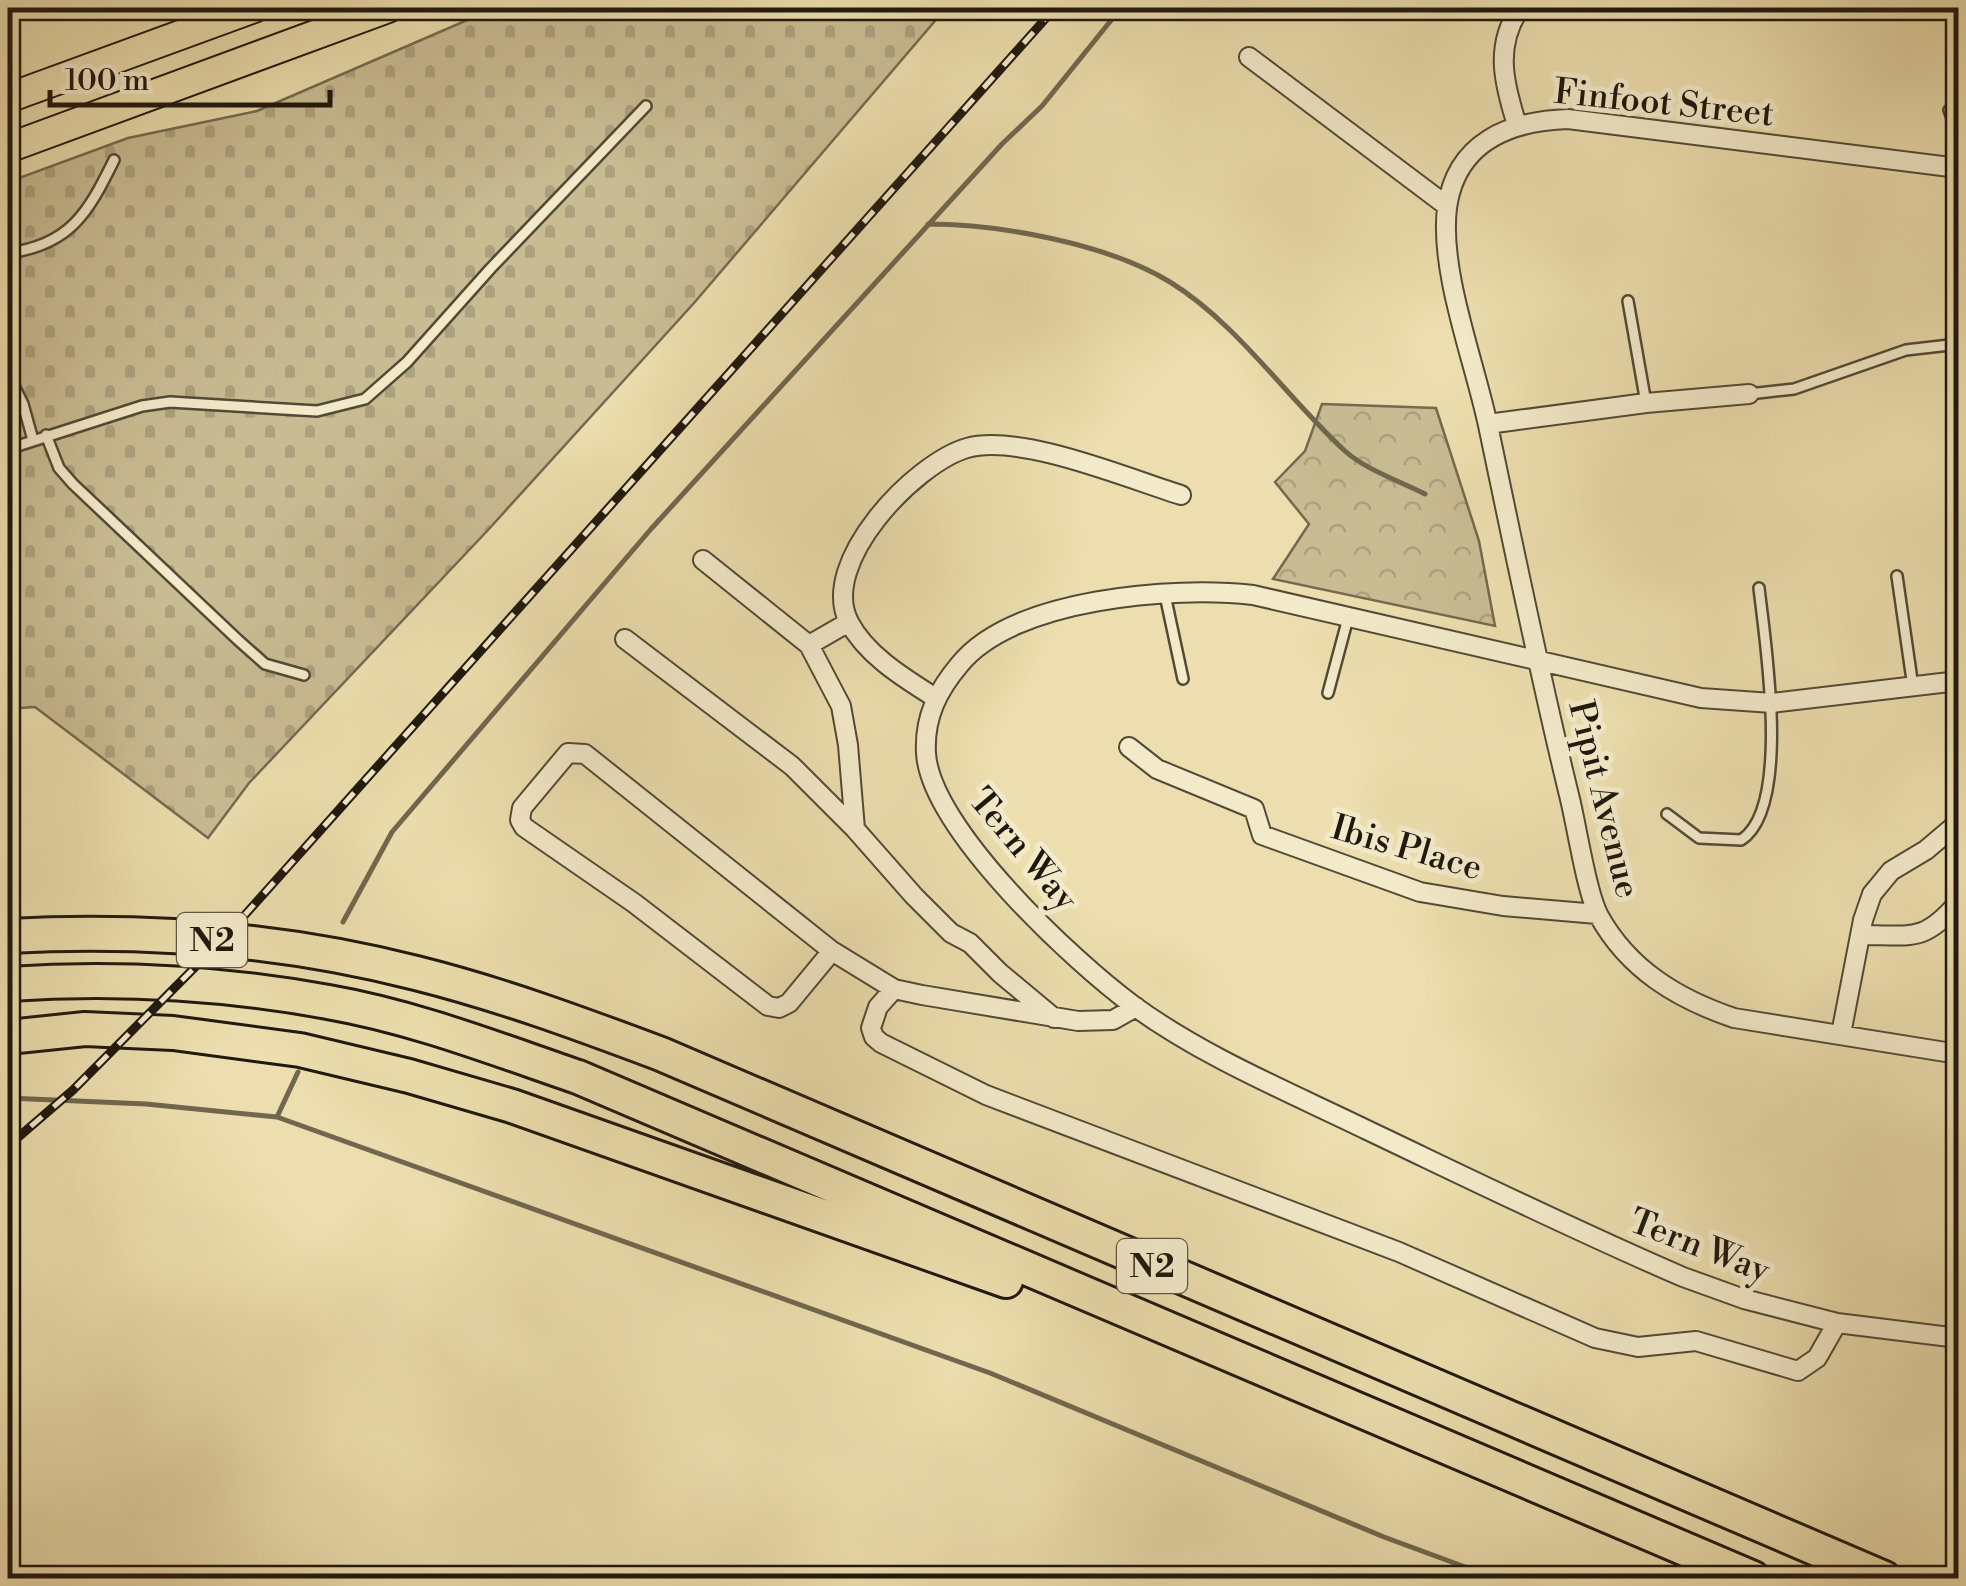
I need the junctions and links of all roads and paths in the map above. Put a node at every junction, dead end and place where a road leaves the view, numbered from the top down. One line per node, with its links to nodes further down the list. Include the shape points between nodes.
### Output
1 (254, 8): 5 (highway)
2 (388, 8): 10 (highway)
3 (1520, 8): 8 (street, via 1503,62)
4 (1248, 57): 13 (street)
5 (8, 98)
6 (646, 106): 21 (lane, via 365,399 317,411 170,402)
7 (1948, 110): 9 (lane)
8 (1516, 125): 12 (street, Finfoot Street, via 1568,119); 13 (street, Finfoot Street, via 1472,154)
9 (1958, 135)
10 (8, 148)
11 (114, 160): 14 (lane, via 93,204 65,234)
12 (1958, 168)
13 (1448, 206): 20 (street, Finfoot Street, via 1450,268)
14 (8, 254)
15 (1628, 301): 19 (lane)
16 (1958, 344): 18 (lane, via 1906,350 1794,389)
17 (8, 374): 22 (lane)
18 (1749, 394): 19 (street)
19 (1646, 403): 20 (street)
20 (1488, 424): 33 (street, Finfoot Street)
21 (46, 435): 22 (lane); 34 (lane, via 73,484 238,640 265,664)
22 (33, 440): 23 (lane)
23 (8, 449)
24 (1182, 496): 30 (street, via 1051,454 968,448 909,486 858,545 844,590)
25 (703, 560): 32 (street)
26 (1897, 576): 37 (lane)
27 (1759, 588): 40 (lane)
28 (1164, 592): 29 (street, Tern Way, via 1253,595); 35 (lane); 39 (street, Tern Way, via 1097,602 994,635 963,659)
29 (1349, 616): 33 (street, Tern Way); 38 (lane)
30 (849, 622): 32 (street); 39 (street, via 864,643)
31 (625, 639): 44 (street, via 792,766)
32 (809, 644): 44 (street, via 840,706)
33 (1536, 659): 40 (street, Tern Way, via 1701,698); 46 (street, Pipit Avenue)
34 (304, 674)
35 (1183, 679)
36 (1958, 681): 37 (street, Tern Way)
37 (1913, 688): 40 (street, Tern Way)
38 (1328, 692)
39 (934, 697): 54 (street, Tern Way, via 926,753 954,822 1032,914)
40 (1772, 703): 42 (lane, via 1768,784 1746,838 1699,838)
41 (1129, 747): 46 (street, Ibis Place, via 1157,769 1254,810 1262,835 1420,892)
42 (1667, 814)
43 (1958, 823): 48 (street, via 1880,882)
44 (855, 829): 55 (street, via 952,933)
45 (1958, 902): 48 (street, via 1928,932)
46 (1597, 914): 56 (street, Pipit Avenue, via 1644,972 1701,1007)
47 (8, 918): 51 (highway, via 151,914 259,923 338,938)
48 (1861, 935): 56 (street)
49 (8, 936): 51 (highway, N2, via 222,941)
50 (832, 951): 50 (street, via 789,1003 768,1006 524,827 522,808 568,753 585,754); 53 (street)
51 (414, 972): 63 (highway, N2, via 545,1010 662,1054)
52 (8, 984): 61 (highway, N2, via 234,988 399,1018 578,1077)
53 (894, 989): 55 (street); 59 (street, via 872,1018 872,1033 912,1059 1044,1119 1399,1252 1595,1338 1638,1347 1696,1341 1798,1372 1817,1358)
54 (1136, 1007): 55 (street, via 1113,1020); 59 (street, Tern Way, via 1221,1059 1620,1250 1744,1299)
55 (1054, 1018)
56 (1841, 1034): 58 (street, Pipit Avenue)
57 (8, 1037): 61 (highway, via 86,1029 172,1033 300,1050 410,1076 512,1106)
58 (1958, 1054)
59 (1837, 1323): 60 (street, Tern Way)
60 (1958, 1338)
61 (1330, 1397): 62 (highway, N2)
62 (1753, 1578)
63 (1884, 1578)

